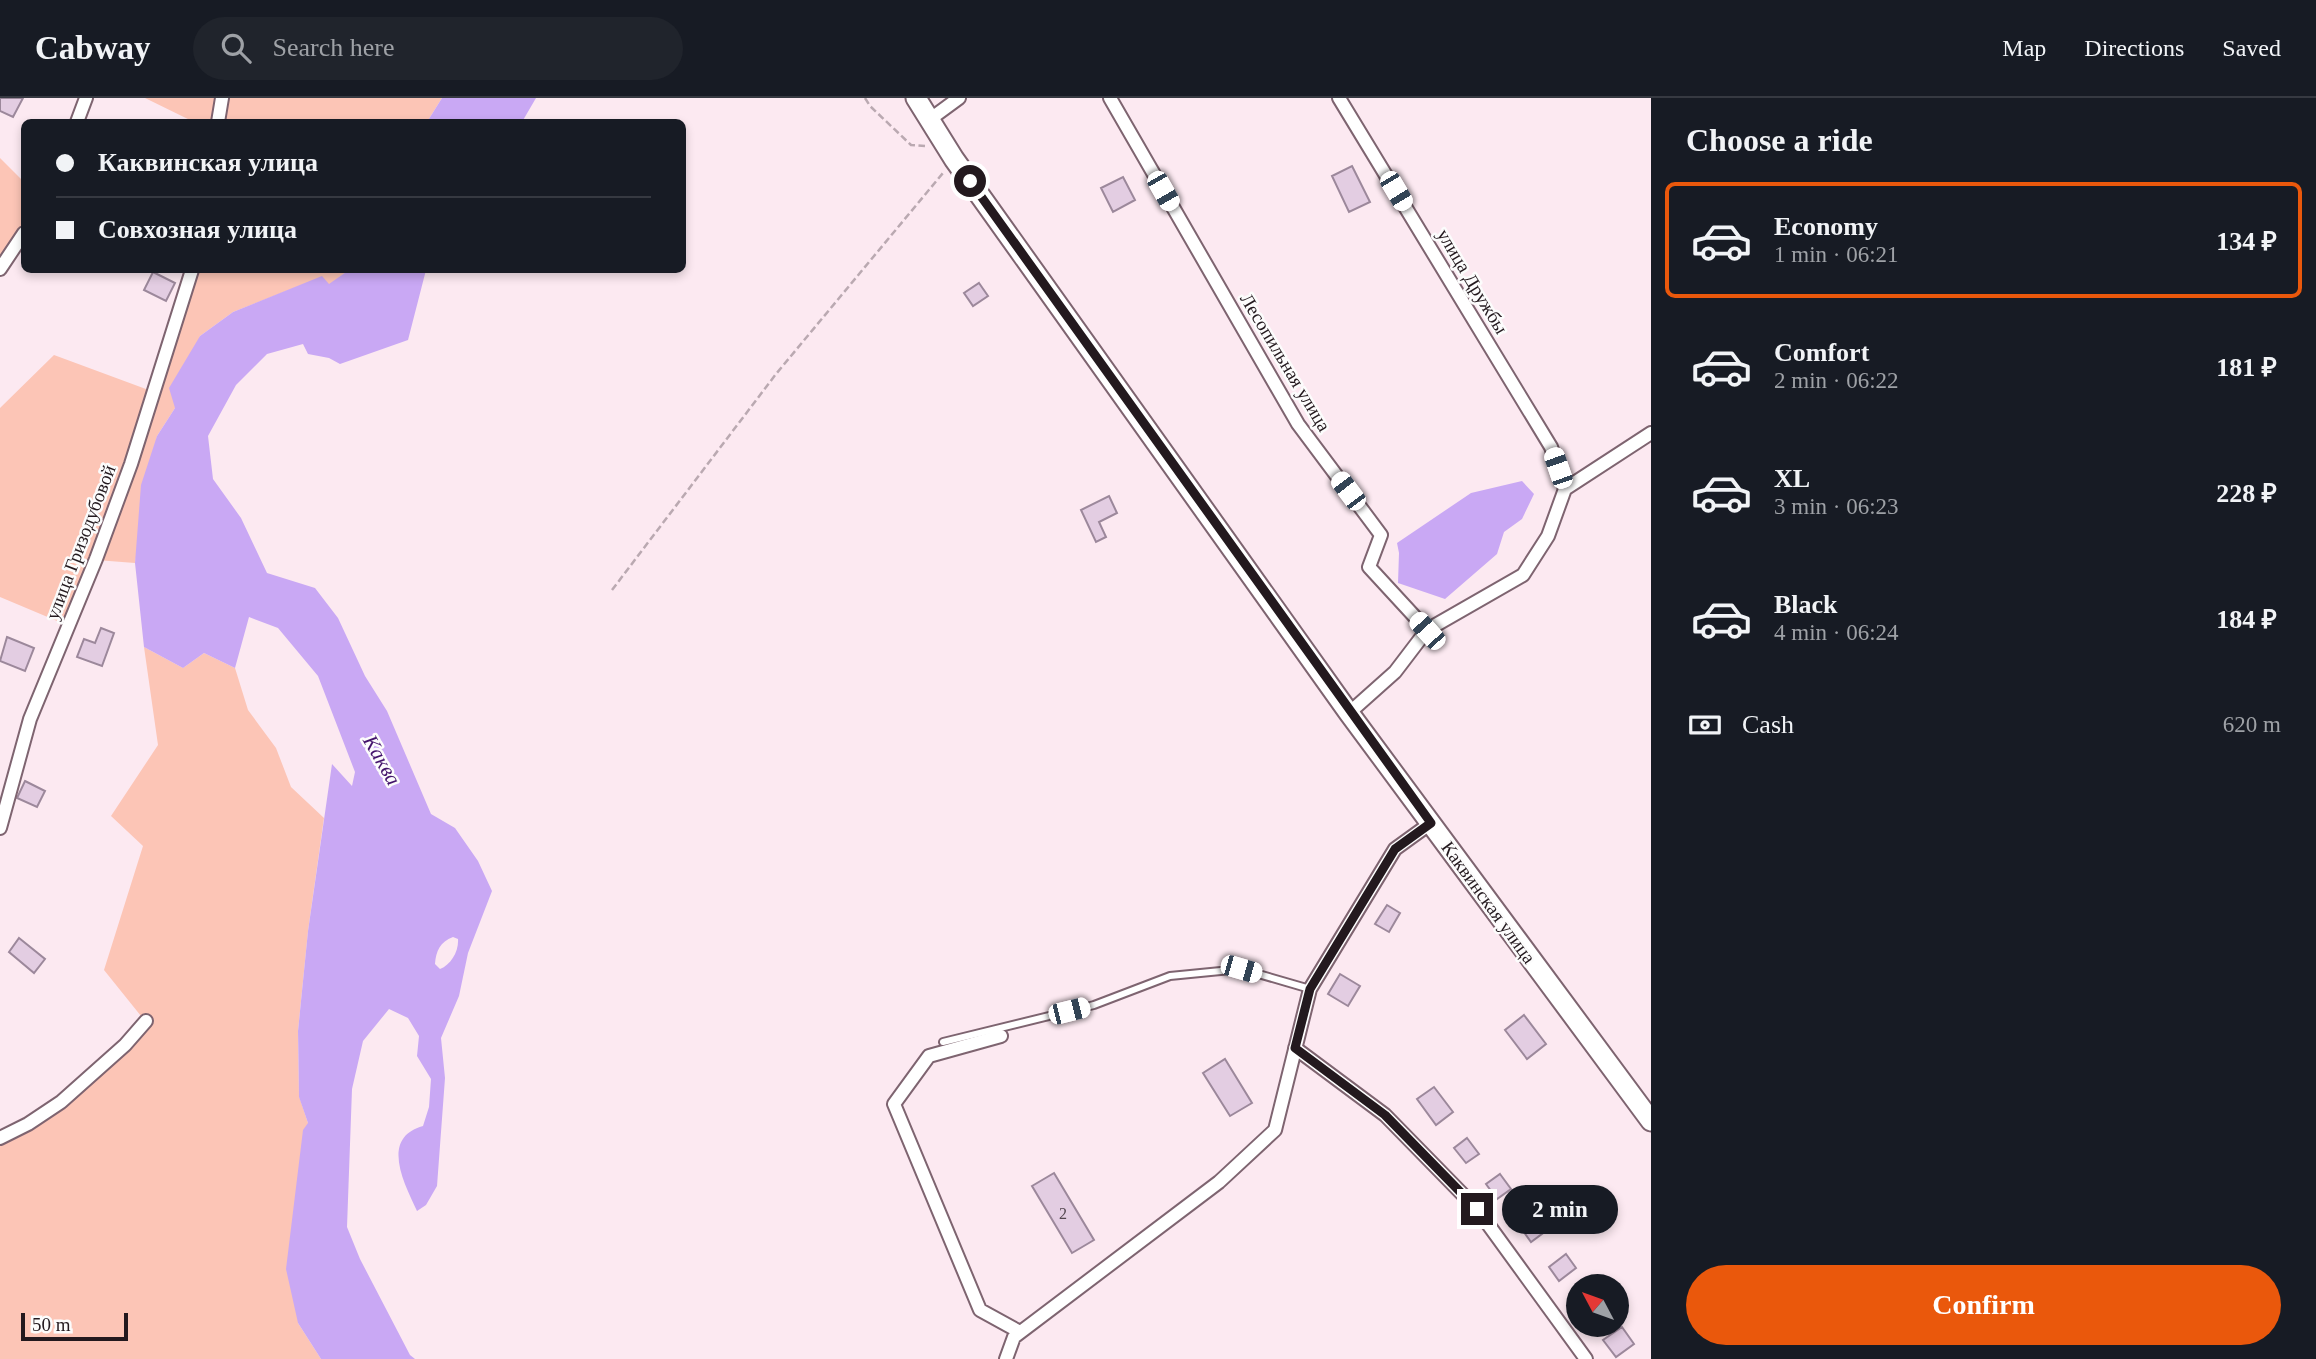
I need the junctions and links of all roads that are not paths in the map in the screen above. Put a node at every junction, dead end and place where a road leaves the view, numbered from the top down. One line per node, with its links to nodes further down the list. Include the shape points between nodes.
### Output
1 (86, 98): 7 (street)
2 (222, 98): 8 (street)
3 (916, 98): 9 (main road, Каквинская улица)
4 (959, 98): 9 (street)
5 (1110, 98): 15 (street, Лесопильная улица, via 1298,424 1381,535 1369,567)
6 (1339, 98): 14 (street, улица Дружбы, via 1551,447)
7 (78, 119)
8 (218, 119)
9 (929, 120): 16 (main road, Каквинская улица)
10 (21, 238): 11 (street)
11 (0, 269)
12 (191, 273): 18 (street, улица Гризодубовой, via 131,464 30,719)
13 (1651, 433): 14 (street)
14 (1565, 489): 15 (street, via 1548,536 1522,575)
15 (1427, 631): 16 (street, via 1395,672)
16 (1349, 713): 17 (main road, Каквинская улица)
17 (1431, 823): 19 (street, via 1395,849); 24 (main road, Каквинская улица)
18 (0, 828)
19 (1310, 989): 22 (lane, via 1241,969 1170,975 1094,1005); 23 (street)
20 (146, 1021): 25 (street, via 61,1102)
21 (1001, 1036): 26 (street, via 929,1056 894,1104 980,1310)
22 (943, 1042)
23 (1295, 1048): 26 (street, via 1275,1130 1219,1182); 28 (street, via 1385,1115 1477,1209)
24 (1651, 1121)
25 (0, 1138)
26 (1020, 1332): 27 (street)
27 (1006, 1359)
28 (1586, 1359)

